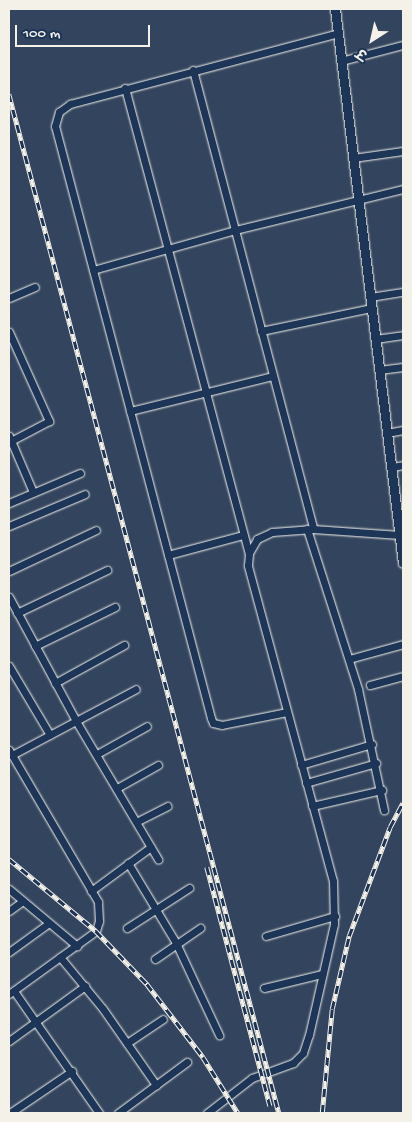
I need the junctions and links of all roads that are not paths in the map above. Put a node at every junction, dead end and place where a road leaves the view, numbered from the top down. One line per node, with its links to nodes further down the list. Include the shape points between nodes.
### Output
1 (335, 9): 2 (street)
2 (338, 33): 4 (street); 5 (street)
3 (403, 46): 4 (street)
4 (341, 61): 8 (street)
5 (193, 70): 6 (street); 11 (street)
6 (125, 88): 12 (street); 13 (street, via 62,107 56,118)
7 (403, 151): 8 (street)
8 (353, 158): 10 (street)
9 (403, 189): 10 (street)
10 (359, 198): 11 (street); 16 (street)
11 (235, 230): 12 (street); 19 (street)
12 (167, 249): 13 (street); 26 (street)
13 (92, 270): 27 (street)
14 (34, 287): 17 (street)
15 (403, 292): 16 (street)
16 (370, 297): 18 (street)
17 (9, 298)
18 (371, 308): 19 (street); 22 (street)
19 (261, 331): 25 (street)
20 (9, 332): 30 (street, via 48,421)
21 (403, 334): 22 (street)
22 (375, 339): 24 (street)
23 (403, 368): 24 (street)
24 (379, 370): 29 (street)
25 (273, 376): 26 (street); 39 (street)
26 (204, 392): 27 (street); 41 (street)
27 (130, 411): 44 (street)
28 (403, 430): 29 (street)
29 (388, 433): 32 (street)
30 (10, 440): 34 (street)
31 (403, 465): 32 (street)
32 (392, 467): 36 (street)
33 (80, 473): 34 (street)
34 (33, 492): 37 (street)
35 (85, 494): 38 (street)
36 (399, 499): 42 (street)
37 (9, 503)
38 (9, 526)
39 (310, 529): 42 (street); 43 (street, via 264,534); 54 (street)
40 (96, 530): 47 (street)
41 (244, 535): 43 (street); 44 (street)
42 (400, 535): 45 (street)
43 (249, 553): 60 (street, via 248,565)
44 (168, 555): 60 (street, via 214,723 222,725)
45 (403, 562)
46 (107, 570): 50 (street)
47 (9, 571)
48 (9, 597): 50 (street)
49 (115, 607): 53 (street)
50 (17, 613): 53 (street)
51 (403, 644): 54 (street)
52 (124, 645): 57 (street)
53 (35, 646): 57 (street)
54 (350, 660): 64 (street)
55 (9, 666): 63 (street)
56 (403, 676): 58 (street)
57 (55, 683): 61 (street)
58 (370, 686)
59 (136, 689): 61 (street)
60 (287, 712): 69 (street)
61 (76, 721): 63 (street); 66 (street)
62 (147, 726): 66 (street)
63 (50, 735): 65 (street)
64 (372, 744): 67 (street); 69 (street)
65 (10, 753): 82 (street)
66 (97, 754): 71 (street)
67 (376, 762): 70 (street); 72 (street)
68 (158, 765): 71 (street)
69 (301, 765): 70 (street)
70 (306, 783): 74 (street)
71 (116, 788): 76 (street)
72 (382, 790): 74 (street); 75 (street)
73 (167, 806): 76 (street)
74 (312, 806): 86 (street, via 333,882)
75 (384, 810)
76 (138, 821): 77 (street)
77 (151, 847): 78 (street); 79 (street)
78 (158, 859)
79 (128, 863): 82 (street); 84 (street)
80 (189, 888): 84 (street)
81 (9, 889): 83 (street)
82 (91, 891): 92 (street, via 98,902 99,921 96,931)
83 (23, 901): 85 (street); 87 (street)
84 (157, 909): 88 (street); 91 (street)
85 (9, 911)
86 (335, 916): 90 (street); 96 (street)
87 (49, 923): 92 (street); 93 (street)
88 (127, 928)
89 (200, 928): 91 (street)
90 (266, 936)
91 (176, 943): 95 (street); 102 (street)
92 (77, 946): 94 (street)
93 (9, 952)
94 (60, 958): 97 (street); 99 (street)
95 (156, 959)
96 (322, 974): 98 (street); 111 (street, via 310,1035 303,1053 293,1063 252,1078)
97 (85, 986): 101 (street); 104 (street)
98 (264, 988)
99 (11, 992): 101 (street)
100 (162, 1019): 104 (street)
101 (36, 1021): 103 (street); 106 (street)
102 (219, 1035)
103 (9, 1040)
104 (127, 1043): 107 (street)
105 (187, 1062): 107 (street)
106 (72, 1071): 108 (street); 109 (street)
107 (156, 1085): 110 (street)
108 (10, 1113)
109 (100, 1113)
110 (118, 1113)
111 (207, 1113)

